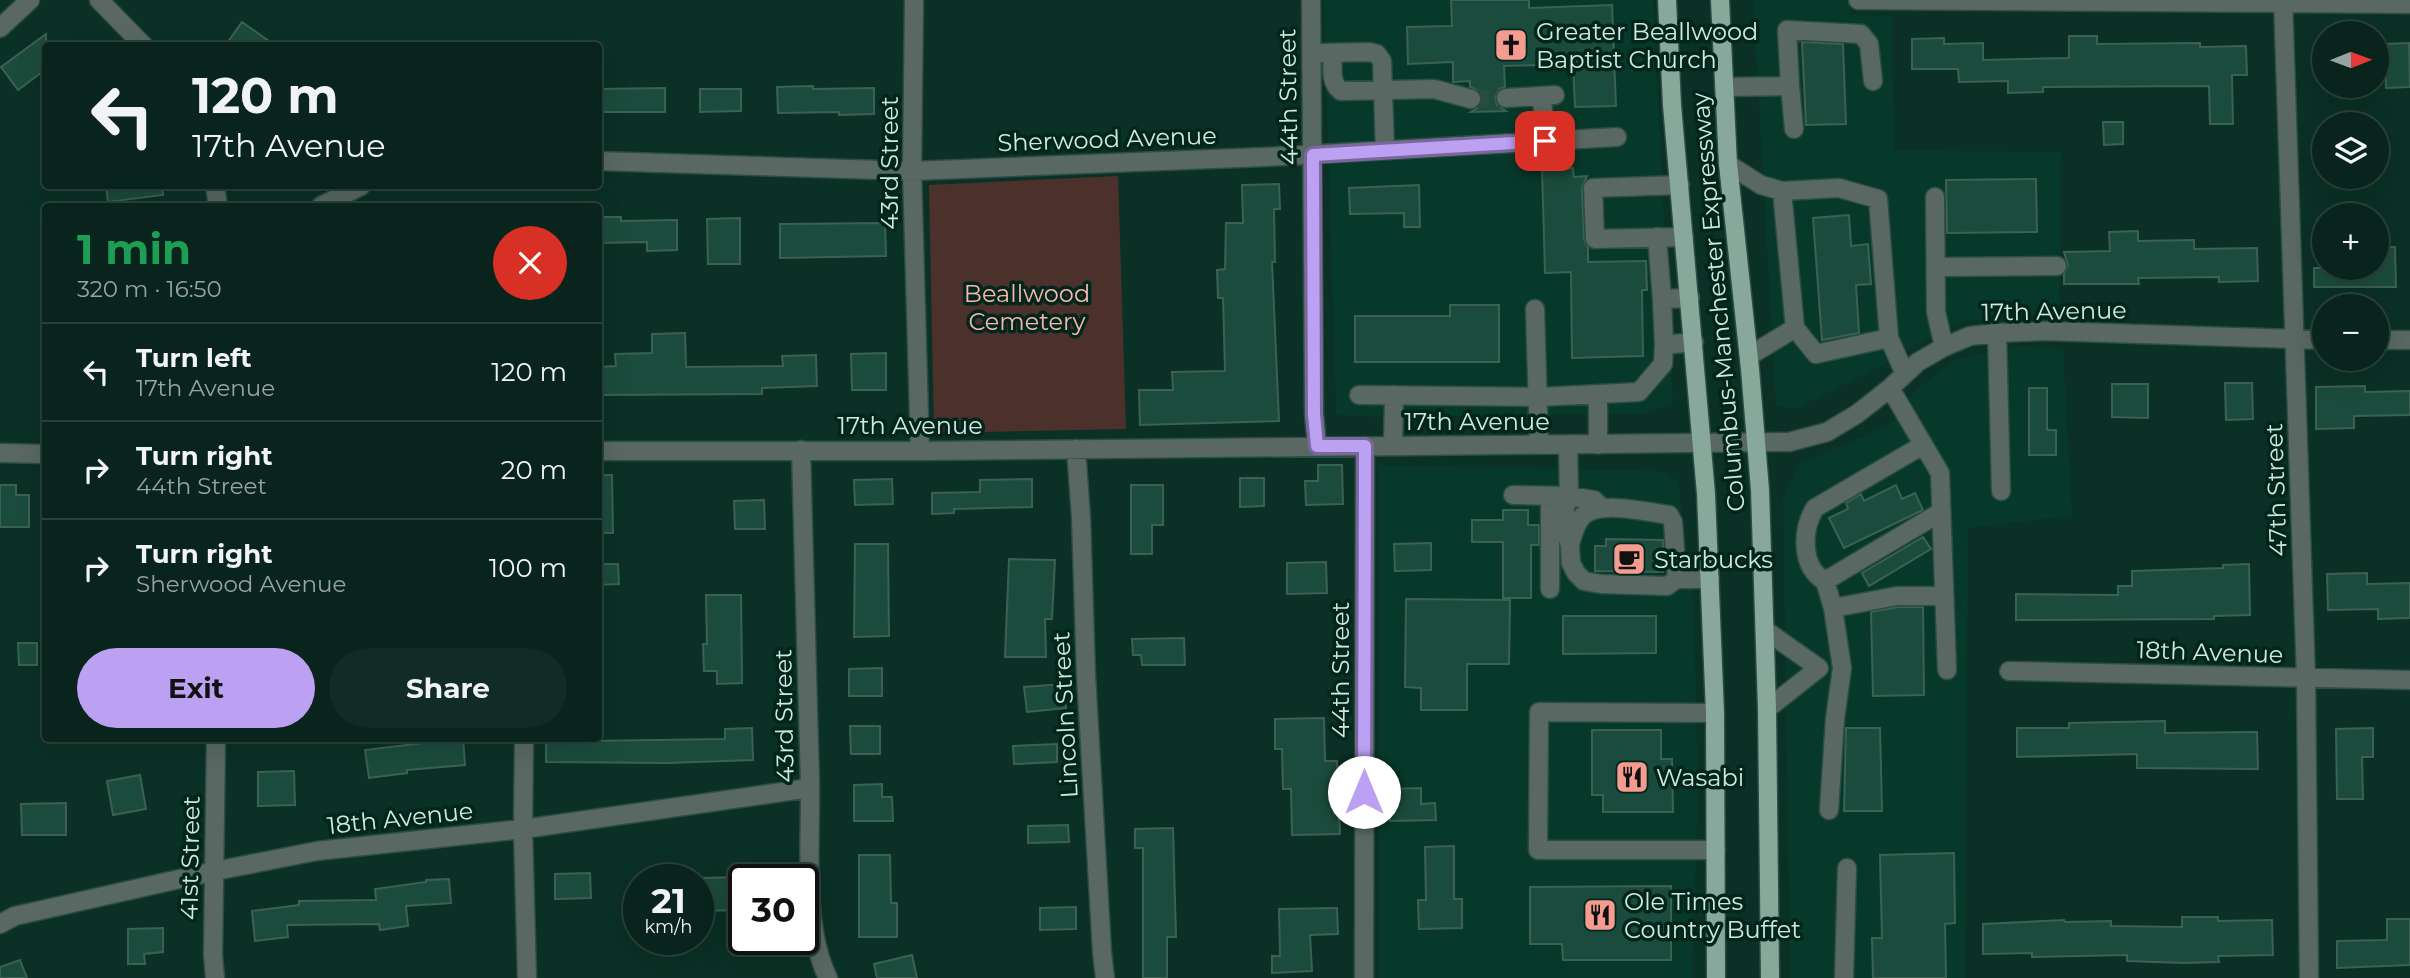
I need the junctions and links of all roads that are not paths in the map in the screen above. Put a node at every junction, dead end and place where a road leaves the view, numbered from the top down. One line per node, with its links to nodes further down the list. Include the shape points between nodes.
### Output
1 (30, 0): 10 (street)
2 (99, 0): 11 (street)
3 (915, 0): 27 (street, 43rd Street)
4 (1311, 0): 13 (street, 44th Street)
5 (1667, 0): 28 (main road, Columbus-Manchester Expressway)
6 (1720, 0): 16 (main road, Columbus-Manchester Expressway)
7 (1858, 0): 8 (street)
8 (2283, 2): 9 (street); 43 (street, 47th Street)
9 (2410, 4)
10 (0, 28)
11 (140, 42)
12 (1332, 53): 13 (street); 17 (street, via 1377,54 1382,61); 17 (street, via 1333,80 1341,91)
13 (1312, 54): 24 (street, 44th Street)
14 (1873, 81): 15 (street, via 1869,44 1861,34 1787,30)
15 (1790, 86): 16 (street); 20 (street)
16 (1724, 87): 26 (main road, Columbus-Manchester Expressway)
17 (1383, 90): 19 (street, via 1434,89); 23 (street)
18 (1506, 98): 22 (street, via 1548,95)
19 (1471, 99)
20 (1794, 129)
21 (1617, 137): 22 (street, Sherwood Avenue)
22 (1545, 141): 23 (street, Sherwood Avenue)
23 (1385, 150): 24 (street, Sherwood Avenue)
24 (1313, 155): 27 (street, Sherwood Avenue); 63 (street, 44th Street)
25 (602, 161): 27 (street, Sherwood Avenue)
26 (1728, 164): 30 (street, via 1761,185); 50 (main road, Columbus-Manchester Expressway)
27 (912, 172): 69 (street, 43rd Street)
28 (1679, 185): 33 (street, via 1593,188 1595,239); 34 (main road, Columbus-Manchester Expressway)
29 (355, 189): 32 (street)
30 (1782, 191): 40 (street); 42 (street, via 1839,188 1878,199)
31 (1935, 197): 36 (street)
32 (327, 203)
33 (1657, 237): 34 (street); 38 (street)
34 (1684, 237): 37 (main road, Columbus-Manchester Expressway)
35 (2057, 266): 36 (street)
36 (1936, 267): 49 (street, via 1936,312)
37 (1690, 298): 38 (street); 47 (main road, Columbus-Manchester Expressway)
38 (1661, 299): 48 (street)
39 (1535, 309): 56 (street)
40 (1795, 328): 42 (street, via 1816,354); 50 (street)
41 (1997, 333): 43 (street, 17th Avenue); 49 (street, 17th Avenue); 72 (street)
42 (1889, 338): 51 (street)
43 (2295, 340): 44 (street, 17th Avenue); 90 (street, 47th Street)
44 (2312, 340)
45 (2389, 340): 46 (street)
46 (2410, 340)
47 (1694, 342): 48 (street); 57 (main road, Columbus-Manchester Expressway)
48 (1664, 345): 53 (street, via 1663,364 1639,391)
49 (1944, 346): 51 (street, 17th Avenue)
50 (1749, 356): 58 (main road, Columbus-Manchester Expressway)
51 (1905, 374): 52 (street, 17th Avenue)
52 (1890, 388): 58 (street, 17th Avenue, via 1826,432 1789,442); 59 (street)
53 (1598, 394): 56 (street); 62 (street)
54 (1359, 395): 55 (street)
55 (1394, 395): 56 (street); 65 (street)
56 (1538, 397): 60 (street)
57 (1703, 444): 58 (street, 17th Avenue); 62 (street, 17th Avenue); 80 (main road, Columbus-Manchester Expressway)
58 (1757, 444): 85 (main road, Columbus-Manchester Expressway)
59 (1923, 444): 77 (street, via 1940,473); 81 (street, via 1815,508 1808,519 1807,550 1812,571)
60 (1539, 445): 61 (street, 17th Avenue); 65 (street, 17th Avenue)
61 (1568, 445): 62 (street, 17th Avenue); 75 (street)
62 (1598, 445)
63 (1317, 446): 64 (street, 17th Avenue); 66 (street, 17th Avenue)
64 (1365, 446): 65 (street, 17th Avenue); 107 (street, 44th Street)
65 (1393, 446)
66 (1076, 449): 69 (street, 17th Avenue); 106 (street, Lincoln Street)
67 (802, 450): 68 (street, 17th Avenue); 69 (street, 17th Avenue); 96 (street, 43rd Street)
68 (602, 451)
69 (920, 451)
70 (0, 453): 71 (street)
71 (42, 454)
72 (2001, 491)
73 (1513, 495): 74 (street)
74 (1550, 496): 75 (street); 82 (street)
75 (1569, 496): 76 (street, via 1594,499); 78 (street, via 1565,528)
76 (1601, 507): 78 (street, via 1580,519); 79 (street, via 1668,515 1673,522)
77 (1941, 512): 81 (street); 83 (street)
78 (1570, 546): 79 (street, via 1571,563 1584,581 1667,586)
79 (1677, 579): 80 (street)
80 (1710, 579): 93 (main road, Columbus-Manchester Expressway)
81 (1825, 581): 84 (street)
82 (1550, 589)
83 (1944, 596): 84 (street, via 1897,596); 88 (street)
84 (1833, 608): 87 (street)
85 (1765, 630): 86 (street); 92 (main road, Columbus-Manchester Expressway)
86 (1819, 668): 87 (street); 92 (street)
87 (1842, 668): 97 (street)
88 (1947, 670)
89 (2010, 671): 90 (street, 18th Avenue)
90 (2306, 679): 91 (street, 18th Avenue); 111 (street, 47th Street)
91 (2410, 680)
92 (1767, 709): 109 (main road, Columbus-Manchester Expressway)
93 (1715, 713): 99 (main road, Columbus-Manchester Expressway); 99 (street, via 1539,712 1538,850)
94 (216, 742): 101 (street, 41st Street)
95 (524, 742): 98 (street)
96 (810, 788): 98 (street, 18th Avenue); 105 (street, 43rd Street, via 810,888 815,935)
97 (1829, 810)
98 (523, 830): 101 (street, 18th Avenue, via 317,851); 104 (street)
99 (1716, 850): 108 (main road, Columbus-Manchester Expressway)
100 (1847, 868): 110 (street)
101 (215, 871): 102 (street, 18th Avenue, via 15,916); 103 (street, 41st Street)
102 (0, 924)
103 (215, 978)
104 (527, 978)
105 (828, 978)
106 (1105, 978)
107 (1364, 978)
108 (1716, 978)
109 (1770, 978)
110 (1844, 978)
111 (2309, 978)

